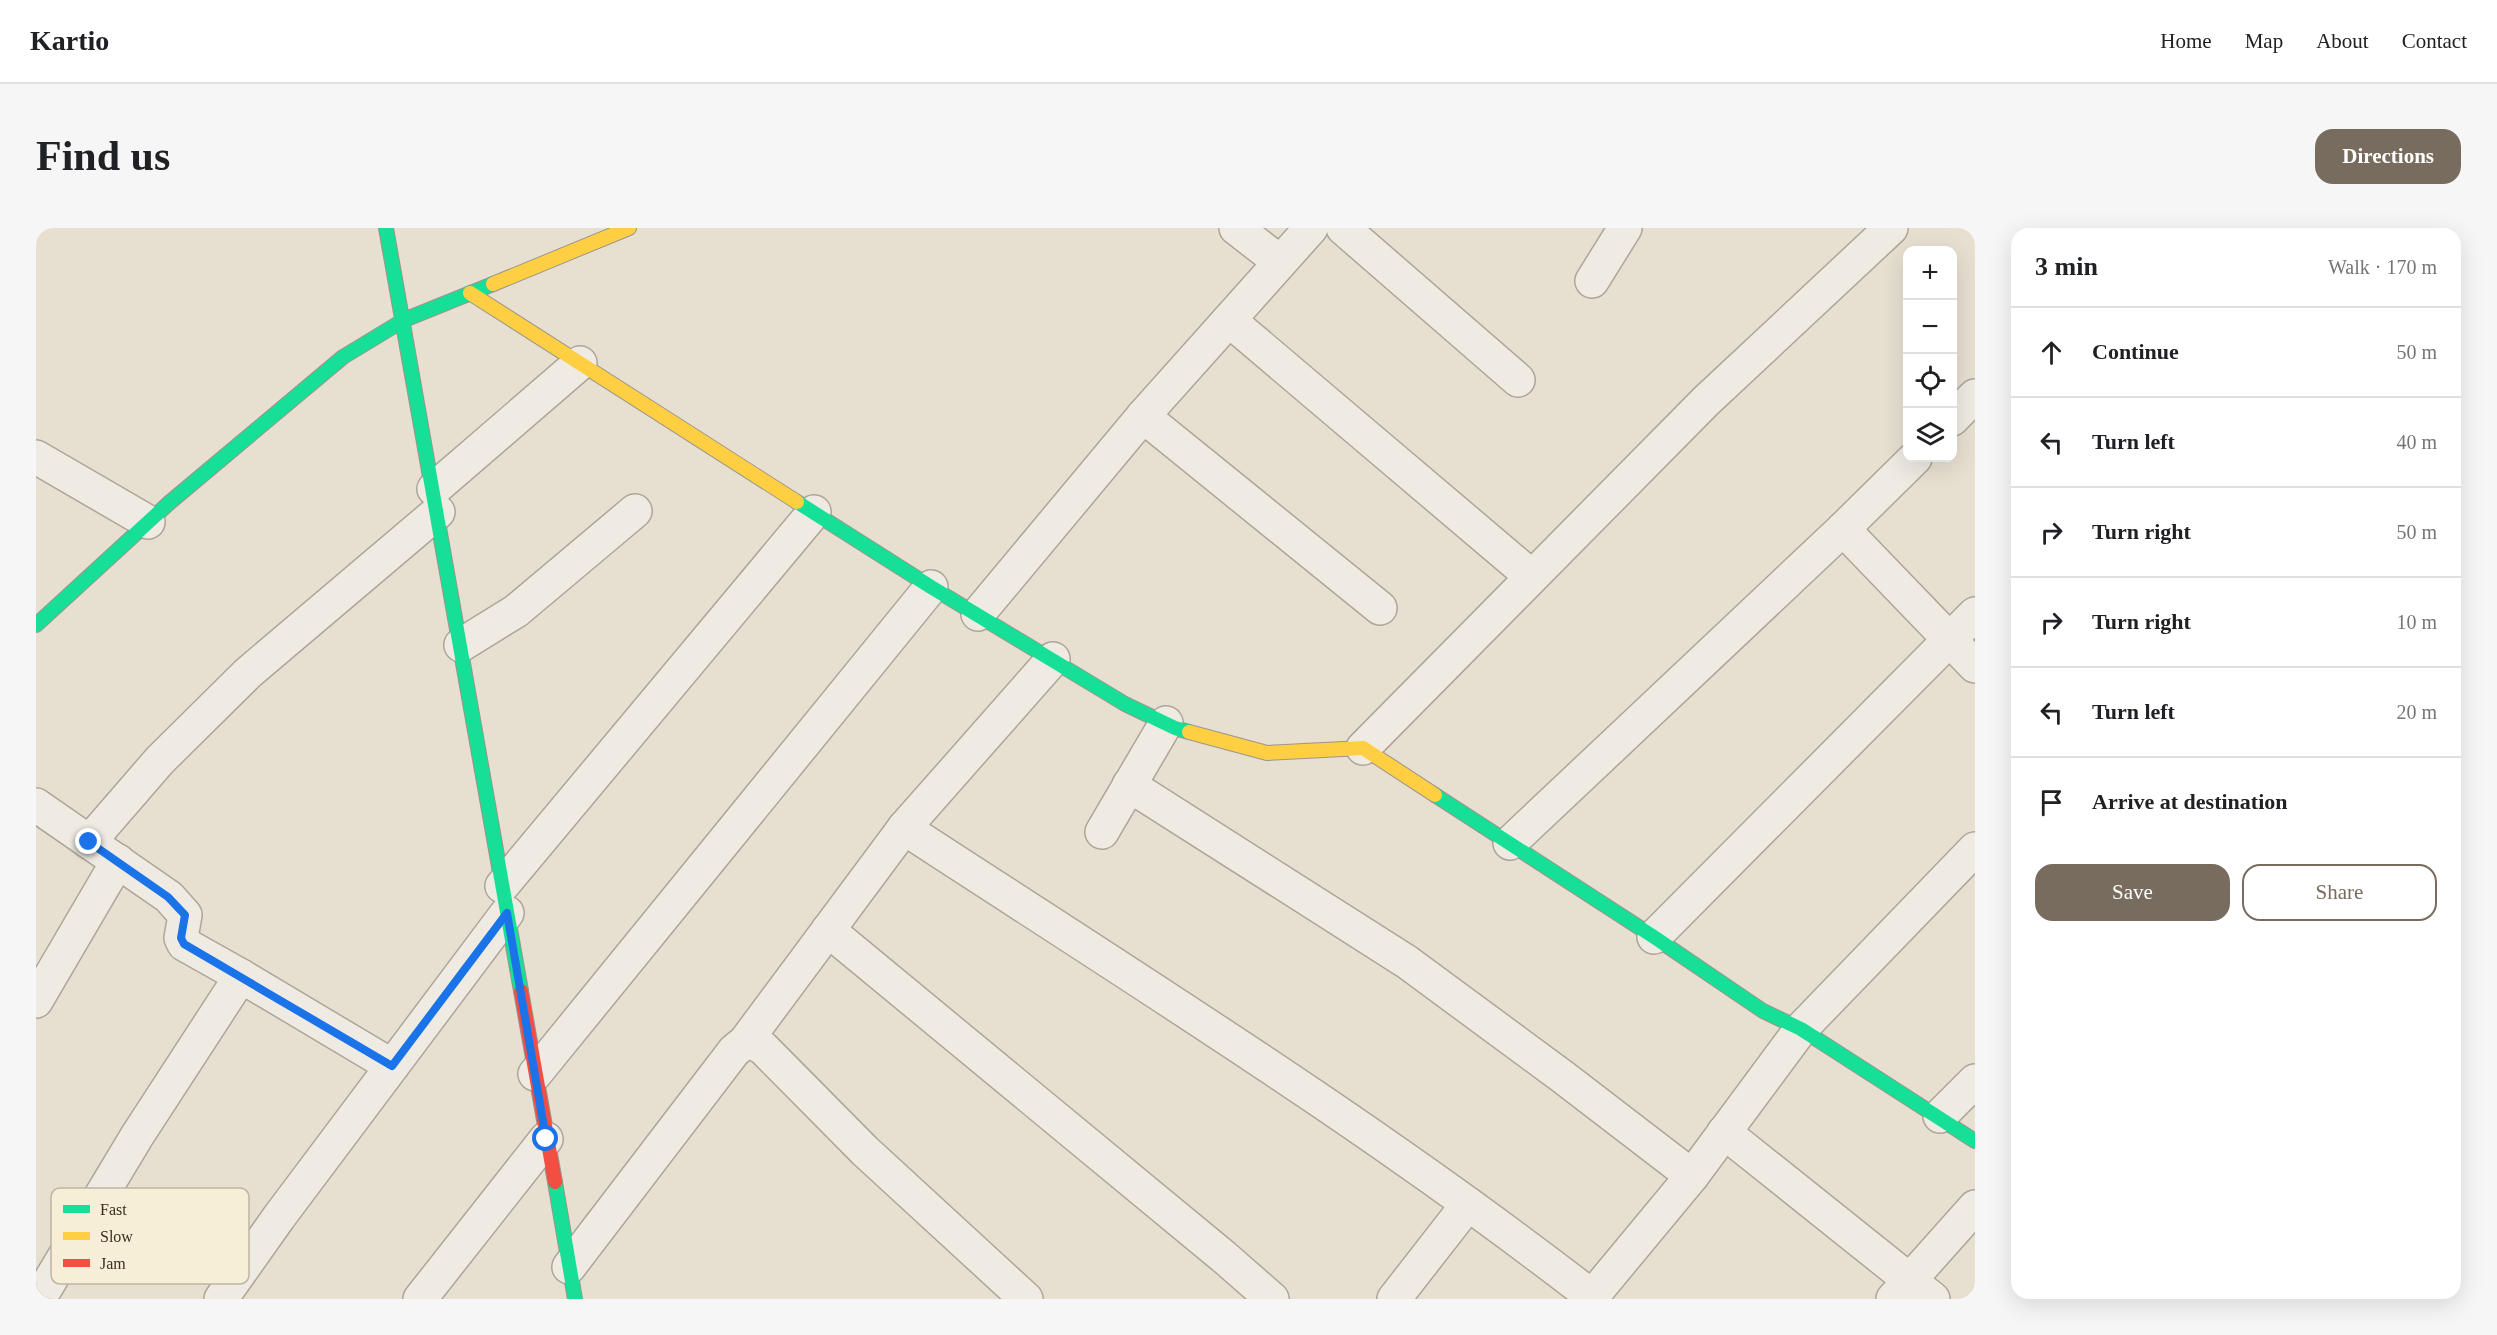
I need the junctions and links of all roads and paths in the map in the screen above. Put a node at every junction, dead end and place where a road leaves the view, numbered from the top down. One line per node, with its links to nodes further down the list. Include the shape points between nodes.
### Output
1 (386, 228): 11 (street)
2 (629, 228): 10 (street)
3 (1236, 228): 8 (street)
4 (1311, 228): 8 (street)
5 (1343, 228): 14 (street)
6 (1625, 228): 9 (street)
7 (1891, 228): 25 (street, via 1706,401)
8 (1280, 262): 12 (street)
9 (1592, 281)
10 (470, 293): 11 (street); 13 (street)
11 (404, 320): 20 (street); 23 (street, via 343,357)
12 (1229, 320): 17 (street); 25 (street)
13 (580, 363): 20 (street); 22 (street)
14 (1518, 380)
15 (1975, 396): 16 (street)
16 (1957, 415)
17 (1143, 416): 27 (street); 28 (street)
18 (36, 457): 23 (street)
19 (1911, 462): 24 (street)
20 (436, 500): 32 (street); 41 (street, via 248,673 160,760)
21 (635, 512): 32 (street, via 516,611)
22 (814, 512): 26 (street); 45 (street)
23 (148, 522): 30 (street)
24 (1843, 529): 31 (street); 42 (street)
25 (1531, 576): 36 (street)
26 (932, 587): 28 (street); 53 (street)
27 (1380, 608)
28 (978, 614): 33 (street)
29 (1975, 614): 31 (street)
30 (36, 625)
31 (1949, 639): 34 (street); 47 (street)
32 (461, 645): 45 (street)
33 (1053, 658): 35 (street, via 1125,704); 39 (street)
34 (1975, 666)
35 (1166, 723): 36 (street, via 1267,753); 37 (street)
36 (1363, 748): 42 (street)
37 (1130, 785): 40 (street); 59 (street, via 1407,962)
38 (36, 805): 41 (street)
39 (904, 828): 46 (street); 61 (street, via 1189,1014)
40 (1102, 832)
41 (89, 842): 44 (street)
42 (1510, 843): 47 (street)
43 (1975, 849): 50 (street)
44 (118, 861): 48 (street, via 180,907 185,915 181,938 184,944); 49 (street)
45 (505, 900): 52 (street); 53 (street)
46 (828, 930): 51 (street); 74 (street)
47 (1654, 937): 50 (street, via 1763,1011)
48 (241, 976): 52 (street); 60 (street)
49 (36, 1000)
50 (1802, 1029): 55 (street); 56 (street)
51 (745, 1042): 64 (street, via 734,1051); 73 (street, via 763,1048 865,1151)
52 (392, 1066): 63 (street)
53 (535, 1074): 57 (street)
54 (1975, 1081): 55 (street)
55 (1940, 1116): 58 (street)
56 (1724, 1132): 59 (street); 67 (street)
57 (546, 1139): 64 (street); 71 (street)
58 (1975, 1141)
59 (1692, 1176): 68 (street)
60 (106, 1188)
61 (1468, 1204): 68 (street); 75 (street)
62 (1975, 1207): 67 (street)
63 (249, 1261)
64 (568, 1267): 72 (street)
65 (51, 1279): 69 (street)
66 (232, 1284): 70 (street)
67 (1912, 1293)
68 (1592, 1298)
69 (39, 1299)
70 (221, 1299)
71 (420, 1299)
72 (575, 1299)
73 (1026, 1299)
74 (1272, 1299)
75 (1394, 1299)

